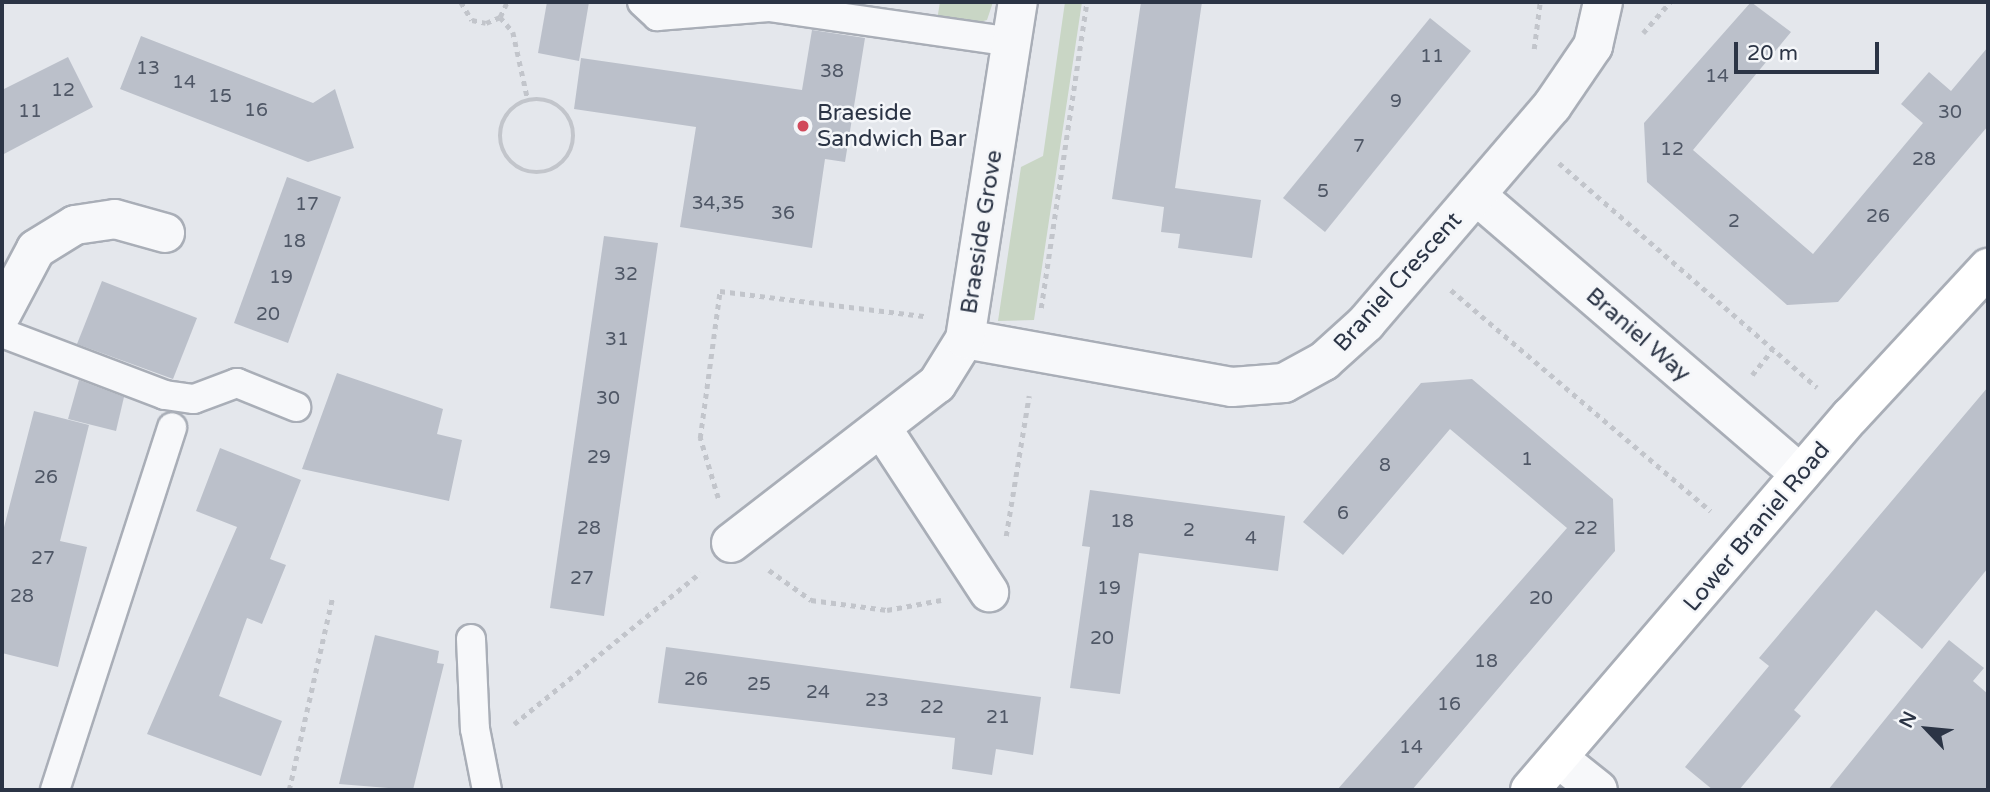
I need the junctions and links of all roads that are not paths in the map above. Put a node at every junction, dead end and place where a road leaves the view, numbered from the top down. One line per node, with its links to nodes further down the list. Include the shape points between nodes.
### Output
1 (642, 2): 4 (lane, via 657,16 769,7)
2 (1018, 2): 4 (street, Braeside Grove)
3 (1603, 2): 5 (street, Braniel Crescent, via 1593,46)
4 (1011, 42): 9 (street, Braeside Grove)
5 (1476, 195): 9 (street, Braniel Crescent, via 1341,346 1284,383 1232,387 1034,355); 14 (street, Braniel Way)
6 (166, 233): 8 (street, via 115,219 75,225 36,249)
7 (1988, 268): 14 (street, Lower Braniel Road)
8 (2, 313)
9 (967, 330): 13 (street, Braeside Grove, via 937,384)
10 (2, 333): 11 (lane, via 165,395 194,399 237,383)
11 (296, 407)
12 (172, 427): 19 (lane)
13 (883, 430): 15 (street, Braeside Grove); 16 (street)
14 (1800, 474): 18 (street, Lower Braniel Road)
15 (731, 543)
16 (989, 592)
17 (471, 639): 20 (lane, via 475,729)
18 (1558, 758): 21 (street, Lower Braniel Road); 22 (street)
19 (55, 790)
20 (486, 790)
21 (1530, 790)
22 (1598, 790)

